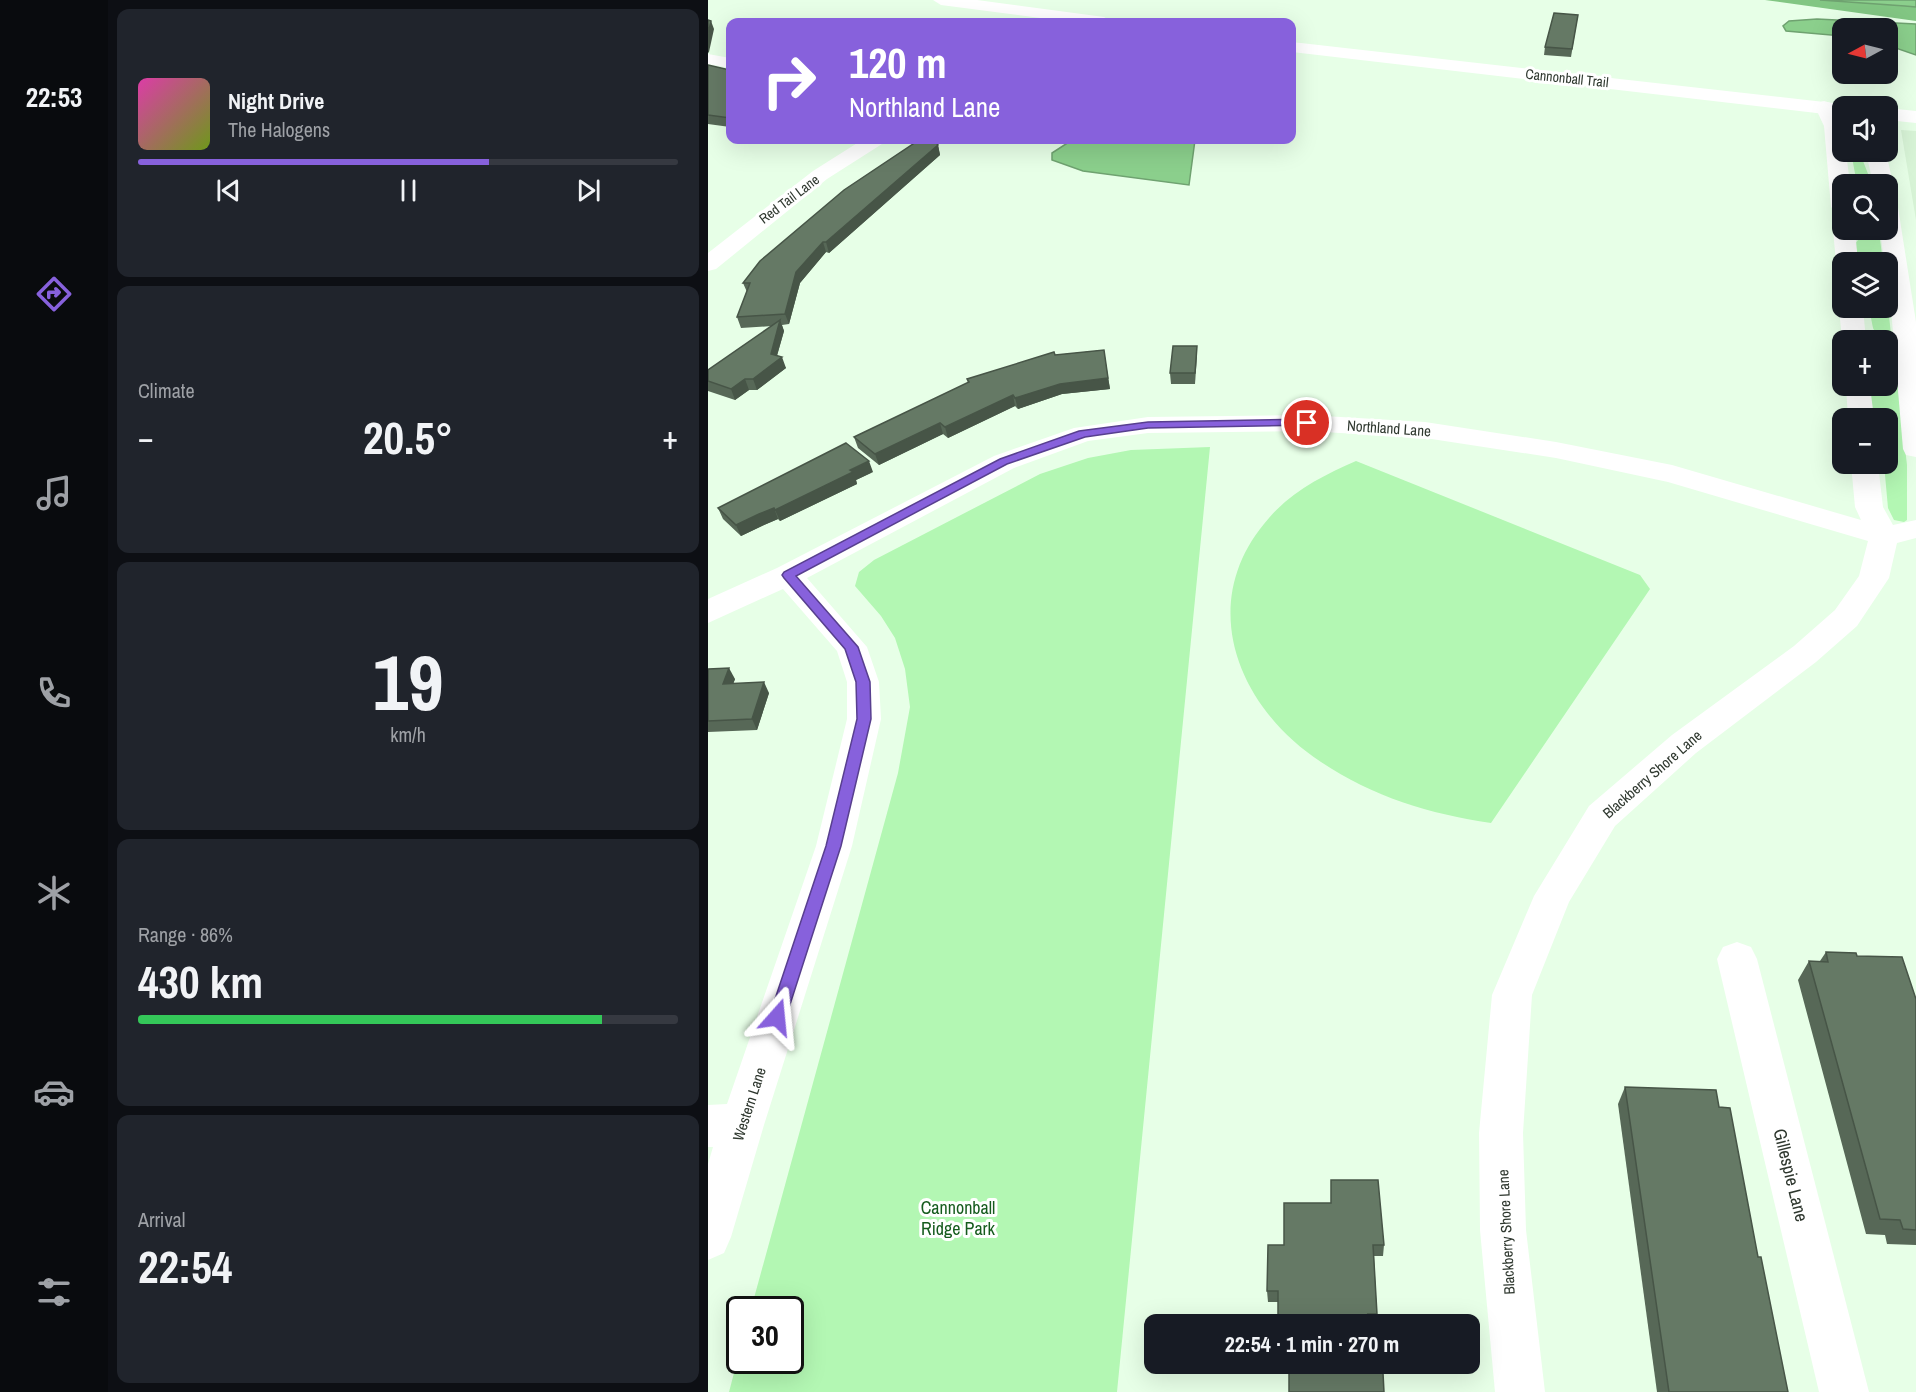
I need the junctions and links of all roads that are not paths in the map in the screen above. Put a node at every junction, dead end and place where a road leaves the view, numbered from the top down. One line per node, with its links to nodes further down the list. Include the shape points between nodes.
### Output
1 (941, 0): 2 (street)
2 (1074, 18)
3 (1296, 47): 6 (street, Cannonball Trail)
4 (708, 59): 5 (street)
5 (726, 62)
6 (1832, 108)
7 (1898, 115): 8 (street)
8 (1916, 117)
9 (869, 144): 12 (street, Red Tail Lane, via 820,175)
10 (708, 237): 12 (street)
11 (1897, 240): 14 (street)
12 (734, 242): 13 (street, Red Tail Lane)
13 (708, 264)
14 (1916, 449)
15 (1866, 474): 16 (street, via 1869,507)
16 (1900, 533): 17 (street, Northland Lane, via 1672,474 1556,450 1436,432 1307,423 1148,425 1083,434 1004,462); 22 (street, Blackberry Shore Lane, via 1846,618 1684,744 1602,816 1549,907 1512,995 1501,1133 1503,1230)
17 (788, 575): 18 (street, Northland Lane); 20 (street, Western Lane, via 851,647 863,682 864,719 834,846)
18 (708, 612)
19 (1737, 959): 23 (street, Gillespie Lane)
20 (725, 1126): 21 (street, Western Lane)
21 (708, 1237)
22 (1520, 1392)
23 (1844, 1392)

